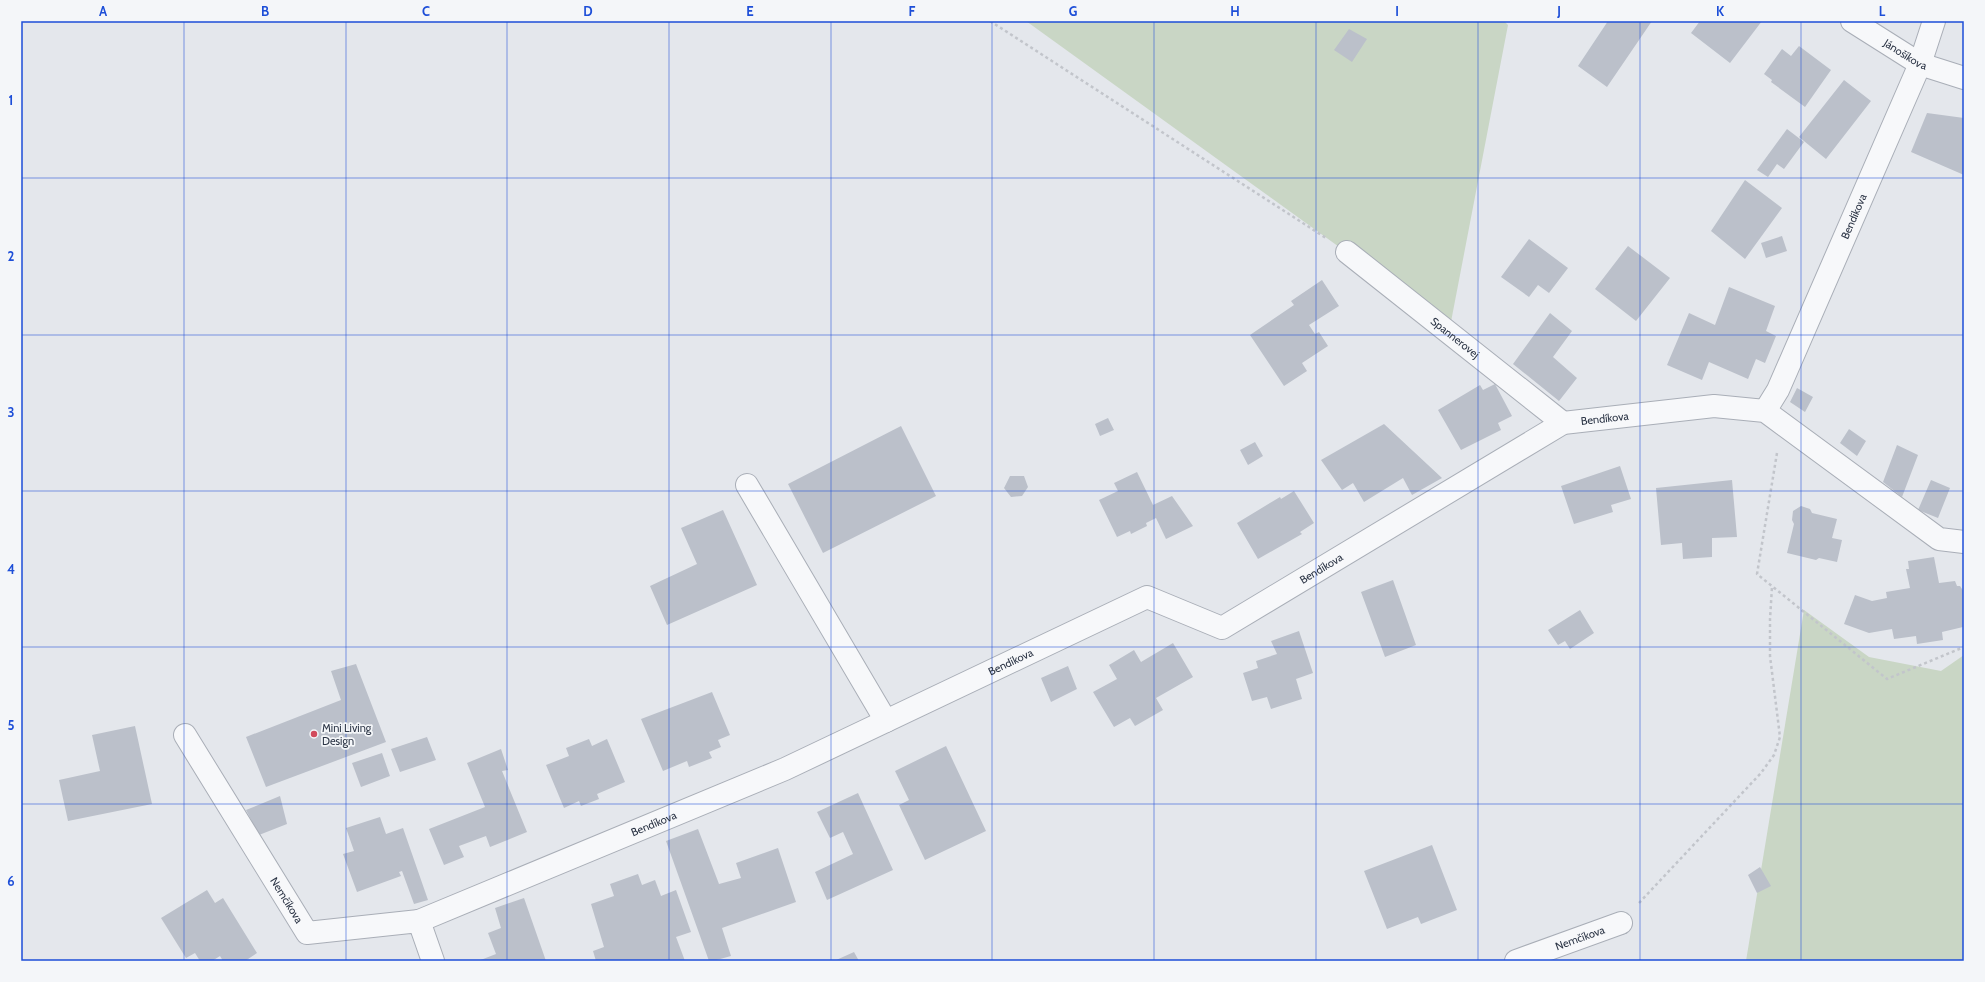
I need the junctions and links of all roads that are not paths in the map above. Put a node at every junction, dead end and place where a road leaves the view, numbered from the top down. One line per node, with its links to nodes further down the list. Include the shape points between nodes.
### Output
1 (1852, 21): 3 (street, Jánošíkova)
2 (1930, 23): 3 (street, Bendíkova)
3 (1920, 64): 4 (street, Jánošíkova); 6 (street, Bendíkova, via 1778,390)
4 (1964, 78)
5 (1347, 252): 7 (street, Spannerovej)
6 (1766, 411): 7 (street, Bendíkova, via 1714,406); 9 (street, via 1939,539)
7 (1563, 424): 10 (street, Bendíkova, via 1222,628 1147,597)
8 (747, 485): 10 (street)
9 (1964, 542)
10 (886, 721): 12 (street, Bendíkova, via 785,769)
11 (185, 735): 12 (street, Nemčíkova, via 307,933)
12 (419, 921): 14 (street)
13 (1621, 923): 15 (street, Nemčíkova)
14 (433, 961)
15 (1516, 961)

